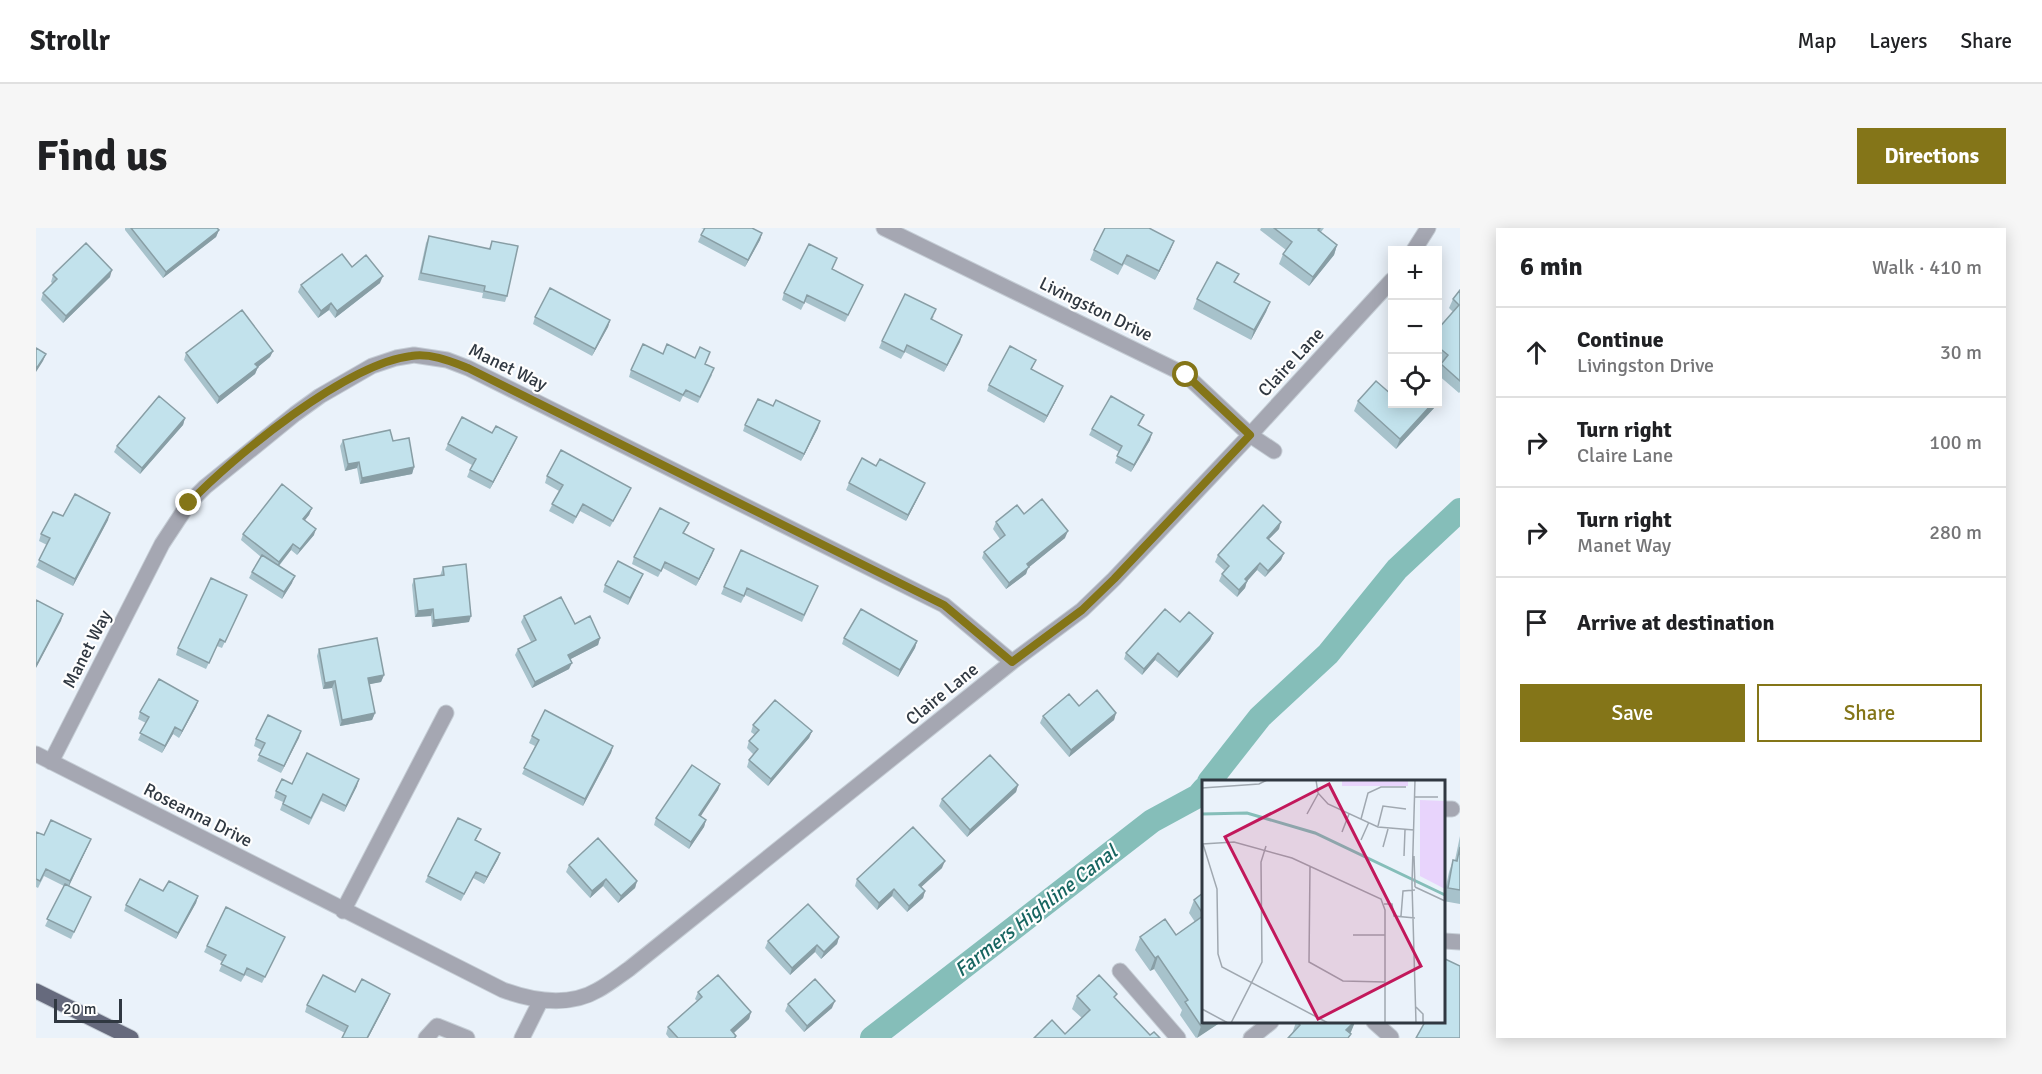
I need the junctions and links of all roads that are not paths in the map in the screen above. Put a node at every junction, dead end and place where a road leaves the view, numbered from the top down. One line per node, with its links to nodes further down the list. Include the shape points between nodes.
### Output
1 (884, 228): 5 (street, Livingston Drive, via 1186,375)
2 (1428, 228): 3 (street)
3 (1417, 246)
4 (1388, 284): 5 (street, Claire Lane)
5 (1250, 435): 6 (street, Livingston Drive); 7 (street, Claire Lane, via 1082,610)
6 (1274, 451)
7 (1012, 662): 10 (street, Manet Way, via 944,605 468,368 414,355 372,366 320,396 189,503 162,544); 16 (street, Claire Lane, via 629,969)
8 (446, 713): 11 (street)
9 (36, 754): 10 (street, Roseanna Drive)
10 (51, 762): 11 (street, Roseanna Drive)
11 (343, 911): 17 (street, Roseanna Drive, via 503,990)
12 (1445, 941): 13 (street)
13 (1460, 942)
14 (1120, 971): 25 (street)
15 (36, 991): 21 (main road)
16 (582, 997): 17 (street, Roseanna Drive)
17 (540, 1000): 24 (street)
18 (1270, 1023): 26 (street)
19 (1375, 1023): 20 (street)
20 (1391, 1037)
21 (131, 1038)
22 (426, 1038): 23 (street, via 437,1026)
23 (467, 1038)
24 (522, 1038)
25 (1178, 1038)
26 (1251, 1038)

